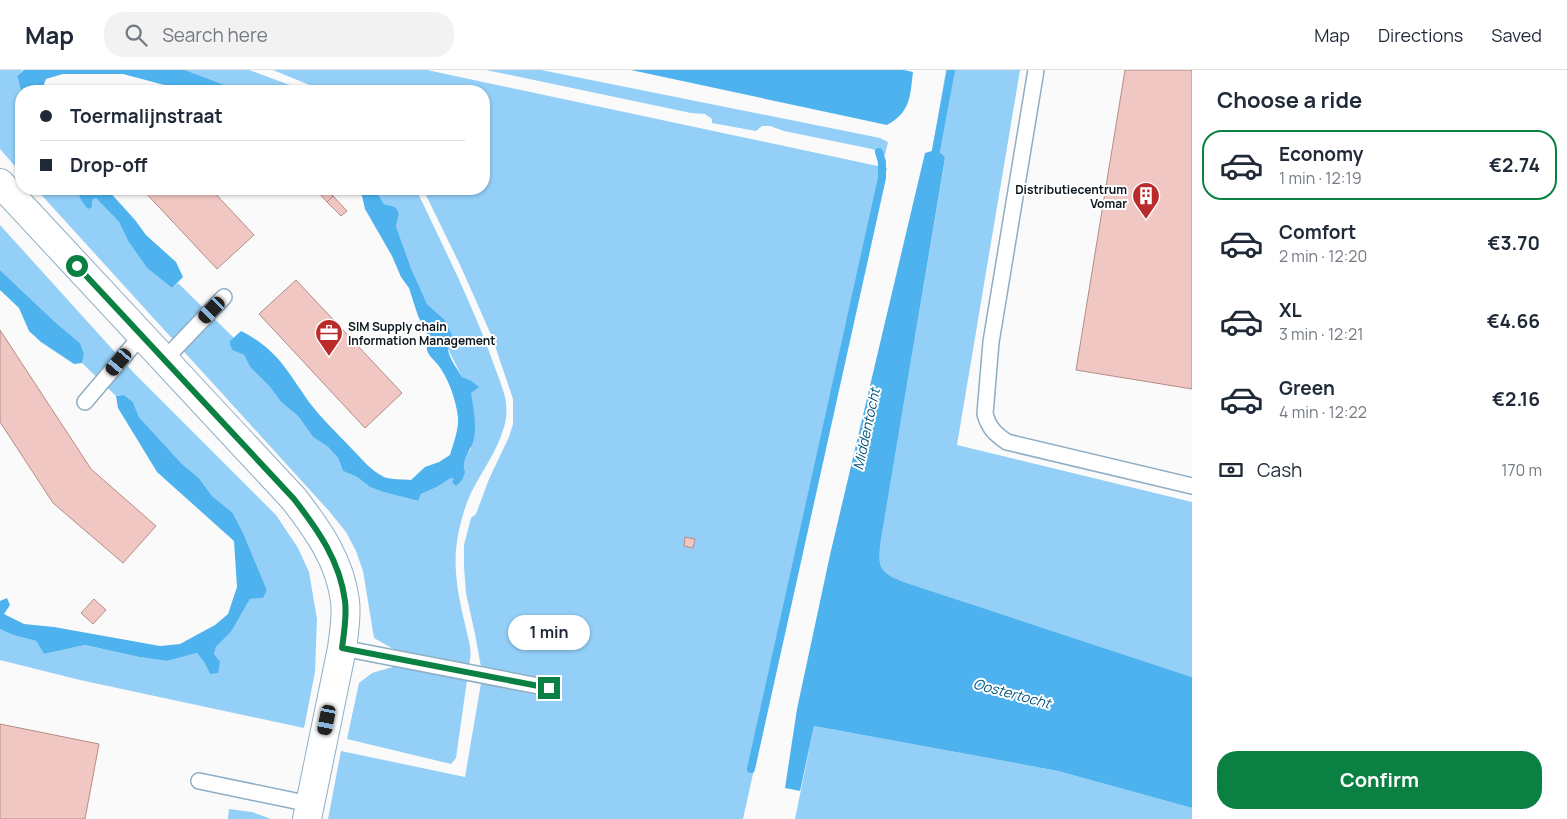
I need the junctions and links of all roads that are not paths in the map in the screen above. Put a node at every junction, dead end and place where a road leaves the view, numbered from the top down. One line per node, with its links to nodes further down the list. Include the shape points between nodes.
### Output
1 (1036, 70): 7 (lane, via 991,342 985,406 988,424 994,434 1007,442)
2 (0, 183): 4 (street)
3 (224, 297): 5 (lane)
4 (141, 336): 5 (street); 6 (lane)
5 (164, 360): 8 (street, via 294,499 320,535 336,565 345,603)
6 (84, 402)
7 (1192, 486)
8 (342, 648): 9 (lane); 11 (street)
9 (549, 688)
10 (199, 781): 11 (lane)
11 (309, 812)

